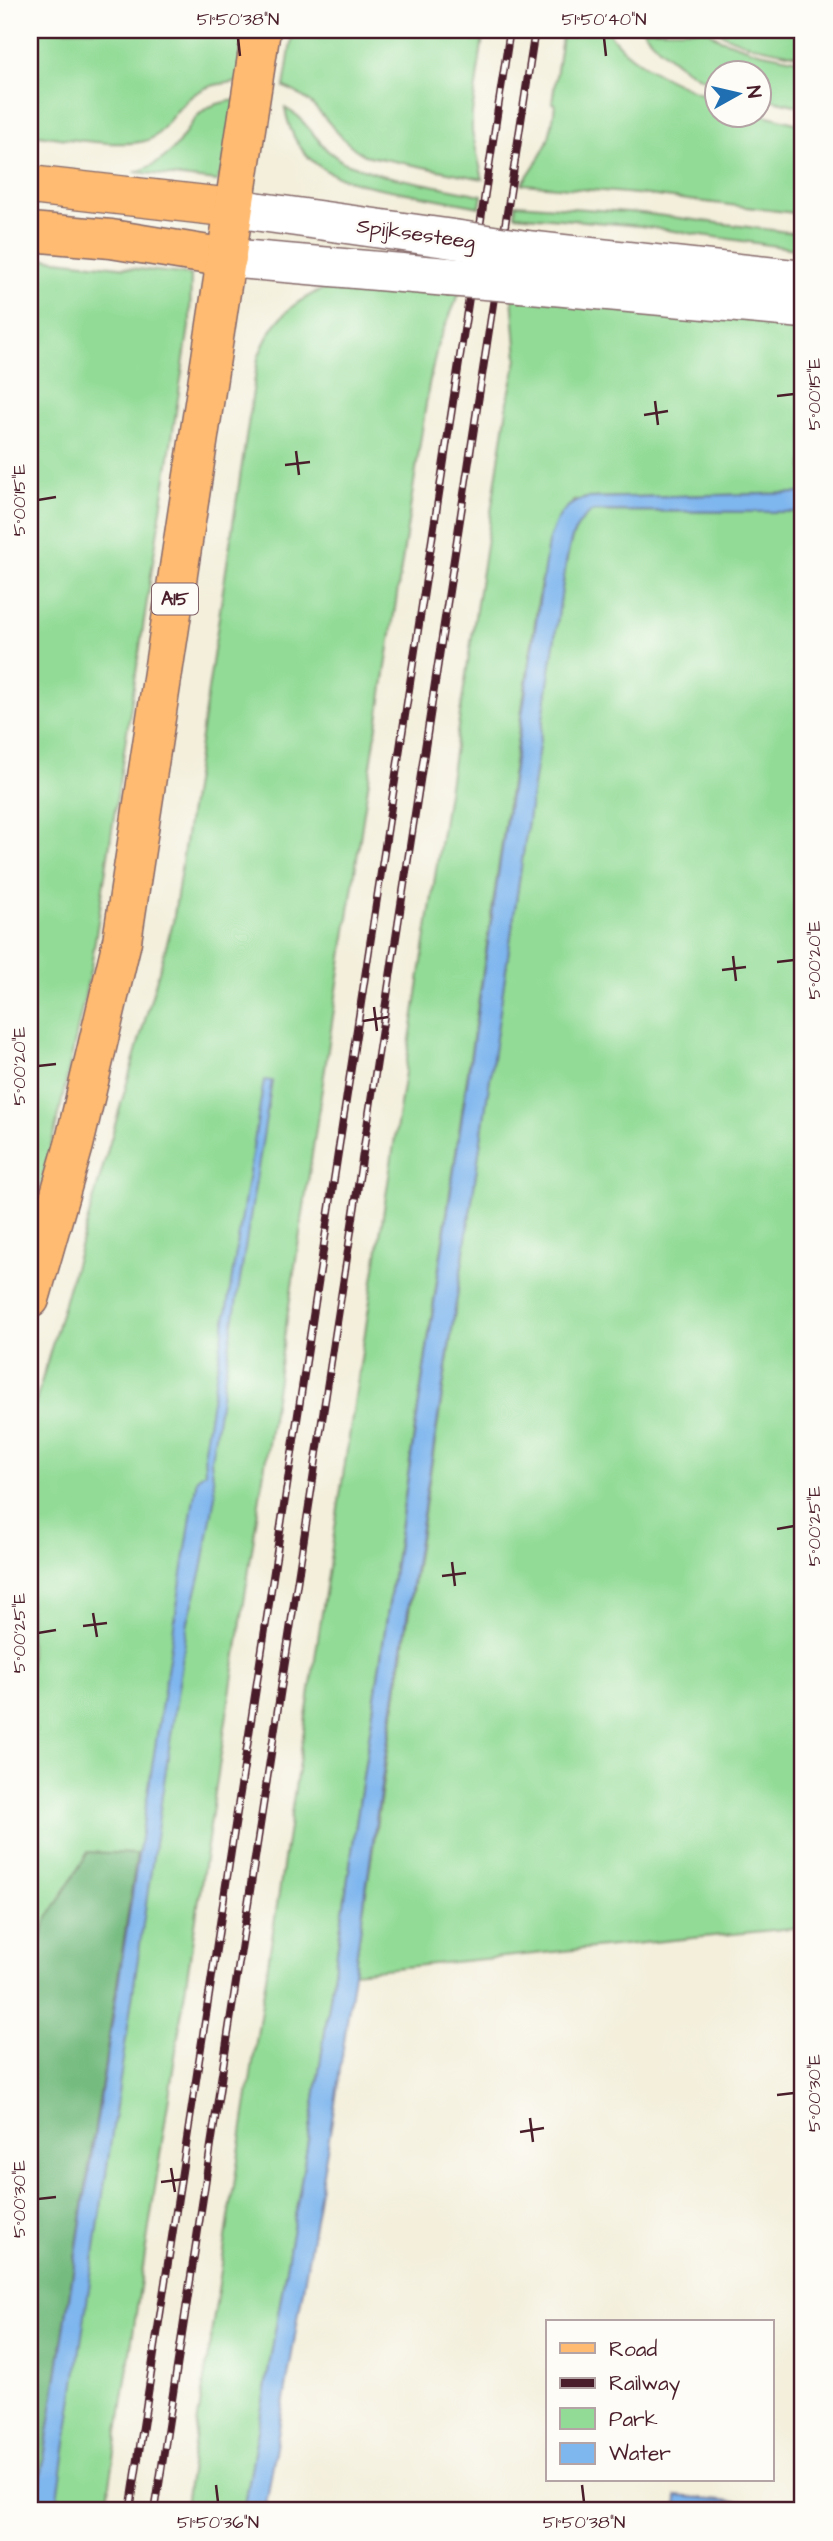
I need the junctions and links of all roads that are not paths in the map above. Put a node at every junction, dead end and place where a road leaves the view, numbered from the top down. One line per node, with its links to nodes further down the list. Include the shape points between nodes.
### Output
1 (261, 30): 3 (main road)
2 (30, 185): 3 (main road, Spijksesteeg)
3 (233, 208): 5 (main road); 6 (street, Spijksesteeg, bridge, via 453,239)
4 (30, 232): 5 (main road, Spijksesteeg)
5 (227, 258): 6 (street, Spijksesteeg, bridge, via 448,277); 9 (main road, A15, via 122,941 74,1145)
6 (524, 266): 7 (street, Spijksesteeg); 8 (street, Spijksesteeg)
7 (803, 280)
8 (803, 309)
9 (30, 1299)

